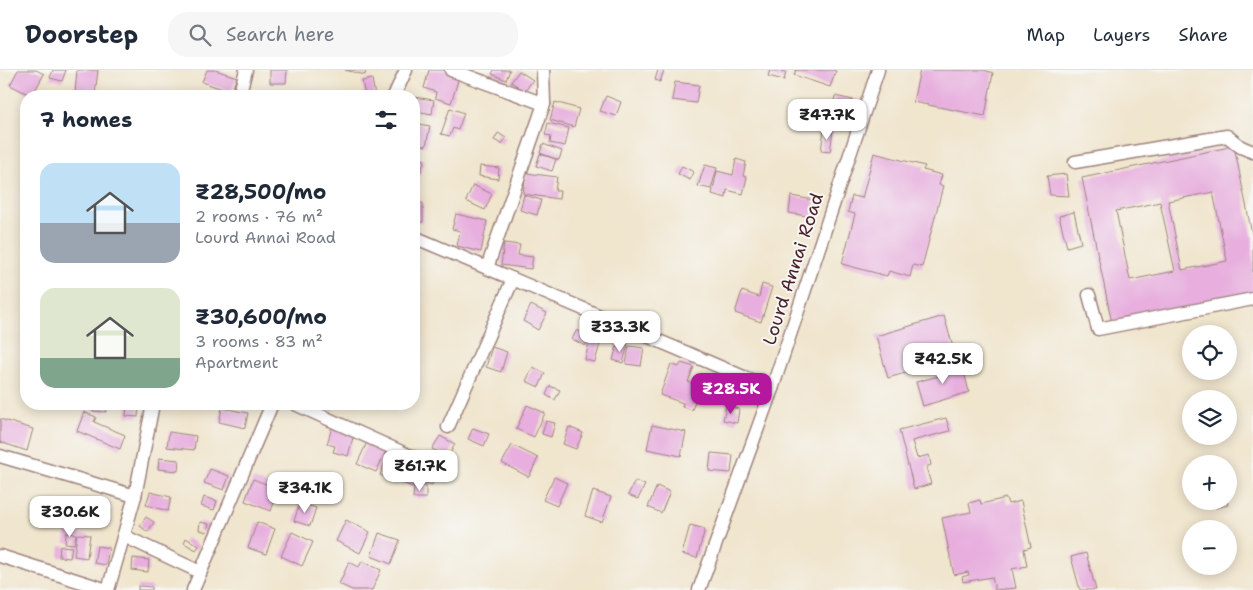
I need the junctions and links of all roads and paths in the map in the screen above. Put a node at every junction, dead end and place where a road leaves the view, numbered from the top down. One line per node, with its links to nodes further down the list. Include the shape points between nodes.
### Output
1 (406, 70): 7 (street)
2 (451, 70): 8 (street)
3 (543, 70): 8 (street)
4 (878, 70): 16 (street, Lourd Annai Road)
5 (242, 71): 6 (street)
6 (240, 90)
7 (397, 90)
8 (544, 104): 12 (street)
9 (1253, 152): 10 (street, via 1227,136)
10 (1075, 162)
11 (420, 240): 12 (street)
12 (487, 268): 13 (street)
13 (513, 279): 16 (street); 20 (street)
14 (1089, 295): 15 (street, via 1098,329)
15 (1253, 299)
16 (772, 390): 29 (street, Lourd Annai Road)
17 (152, 410): 23 (street)
18 (269, 410): 26 (street)
19 (308, 410): 22 (street)
20 (448, 428)
21 (0, 456): 23 (street)
22 (416, 459)
23 (135, 496): 24 (street)
24 (124, 536): 26 (street); 27 (street)
25 (0, 556): 27 (street)
26 (200, 572): 28 (street)
27 (107, 590)
28 (193, 590)
29 (699, 590)

